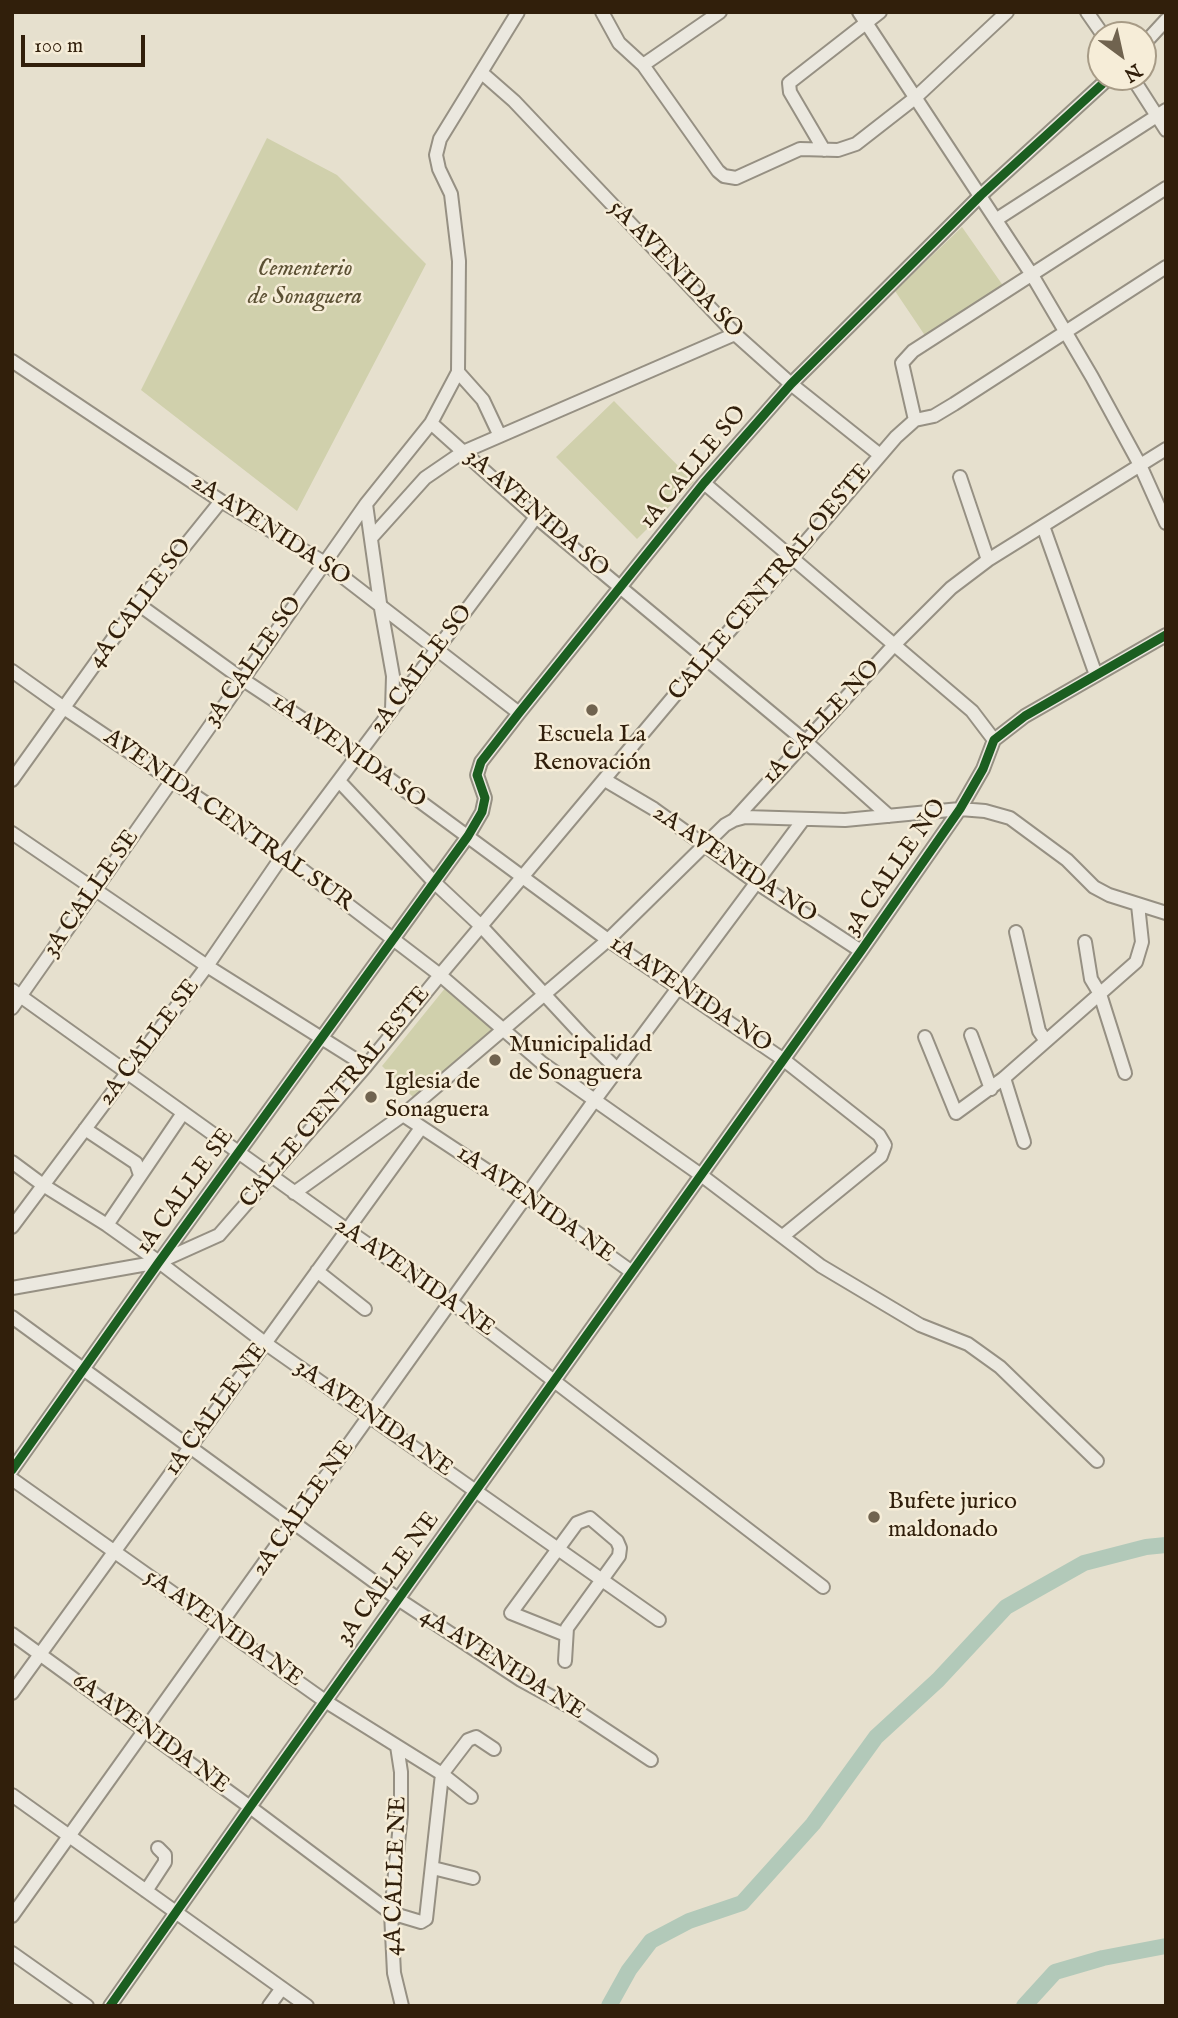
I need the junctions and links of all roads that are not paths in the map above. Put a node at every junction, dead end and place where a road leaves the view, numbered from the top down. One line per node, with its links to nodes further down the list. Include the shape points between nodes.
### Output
1 (519, 12): 9 (street)
2 (720, 12): 8 (street)
3 (859, 12): 7 (street)
4 (880, 12): 7 (street)
5 (1007, 12): 12 (street)
6 (608, 14): 8 (street, via 620,43)
7 (868, 24): 12 (street); 15 (street, via 789,83)
8 (643, 65): 15 (street, via 724,176 736,178 800,149)
9 (482, 73): 22 (street, 5A AVENIDA SO, via 522,109); 24 (street, via 440,139 436,155 451,194 459,261)
10 (1095, 91): 17 (street, 1A CALLE SO)
11 (1143, 91): 13 (street)
12 (915, 98): 15 (street, via 856,144); 17 (street)
13 (1161, 113): 14 (street); 18 (street)
14 (1166, 130)
15 (824, 150)
16 (1166, 188): 20 (street)
17 (981, 195): 18 (street); 25 (street, 1A CALLE SO)
18 (997, 219): 20 (street)
19 (1166, 267): 21 (street, CALLE CENTRAL OESTE)
20 (1032, 275): 21 (street); 26 (street, via 902,363)
21 (1066, 331): 26 (street, CALLE CENTRAL OESTE, via 934,416); 32 (street)
22 (735, 334): 25 (street, 5A AVENIDA SO); 28 (street)
23 (12, 361): 35 (street, 2A AVENIDA SO)
24 (458, 372): 27 (street, 3A CALLE SO); 28 (street, via 483,400)
25 (791, 384): 31 (street, 5A AVENIDA SO); 34 (street, 1A CALLE SO)
26 (915, 421): 31 (street, CALLE CENTRAL OESTE)
27 (430, 423): 30 (street, 3A AVENIDA SO); 36 (street, 3A CALLE SO)
28 (499, 434): 30 (street)
29 (1166, 449): 32 (street, 1A CALLE NO)
30 (463, 452): 37 (street, 3A AVENIDA SO); 40 (street, via 425,478)
31 (880, 455): 41 (street, CALLE CENTRAL OESTE)
32 (1140, 466): 38 (street); 39 (street, 1A CALLE NO)
33 (960, 477): 42 (street)
34 (704, 483): 41 (street); 44 (street, 1A CALLE SO)
35 (221, 501): 43 (street, 2A AVENIDA SO); 46 (street, 4A CALLE SO)
36 (366, 504): 40 (street); 43 (street, 3A CALLE SO)
37 (536, 517): 44 (street, 3A AVENIDA SO); 49 (street, 2A CALLE SO)
38 (1166, 523)
39 (1043, 526): 42 (street, 1A CALLE NO); 52 (street)
40 (372, 537): 45 (street)
41 (791, 558): 48 (street); 50 (street, CALLE CENTRAL OESTE)
42 (988, 560): 48 (street, 1A CALLE NO)
43 (325, 563): 45 (street, 2A AVENIDA SO); 53 (street, 3A CALLE SO)
44 (621, 587): 50 (street, 3A AVENIDA SO); 56 (street, 1A CALLE SO)
45 (380, 603): 49 (street, 2A AVENIDA SO); 55 (street, via 393,676)
46 (138, 604): 53 (street, 1A AVENIDA SO); 54 (street, 4A CALLE SO)
47 (1166, 635): 52 (street)
48 (894, 645): 57 (street, via 972,710); 58 (street, 1A CALLE NO)
49 (438, 650): 55 (street, 2A CALLE SO); 56 (street, 2A AVENIDA SO)
50 (706, 658): 58 (street, 3A AVENIDA SO); 62 (street, CALLE CENTRAL OESTE)
51 (12, 671): 54 (street, AVENIDA CENTRAL SUR)
52 (1096, 675): 57 (street)
53 (242, 678): 59 (street, 1A AVENIDA SO); 61 (street, 3A CALLE SO)
54 (64, 708): 60 (street, 4A CALLE SO); 61 (street, AVENIDA CENTRAL SUR)
55 (392, 710): 59 (street, 2A CALLE SO)
56 (519, 713): 69 (street, 1A CALLE SO, via 481,762 477,775 485,798)
57 (994, 740): 64 (street, 3A CALLE NO)
58 (806, 742): 65 (street, 3A AVENIDA SO); 66 (street, 1A CALLE NO)
59 (357, 755): 63 (street, 2A CALLE SO); 69 (street, 1A AVENIDA SO)
60 (12, 780)
61 (172, 780): 71 (street, AVENIDA CENTRAL SUR); 75 (street, 3A CALLE SE)
62 (605, 780): 70 (street, 2A AVENIDA NO); 72 (street, CALLE CENTRAL OESTE)
63 (340, 781): 71 (street, 2A CALLE SO); 73 (street)
64 (960, 809): 65 (street); 76 (street, via 1010,818 1067,860 1094,887); 83 (street, 3A CALLE NO)
65 (889, 816): 67 (street)
66 (734, 820): 67 (street); 70 (street, 1A CALLE NO)
67 (803, 820): 74 (street, 2A CALLE NE)
68 (12, 833): 75 (street)
69 (468, 836): 72 (street, 1A AVENIDA SO); 73 (street, 1A CALLE SO)
70 (704, 845): 74 (street, 2A AVENIDA NO); 81 (street, 1A CALLE NO)
71 (283, 855): 80 (street, AVENIDA CENTRAL SUR); 84 (street, 2A CALLE SE)
72 (522, 878): 78 (street, CALLE CENTRAL OESTE); 81 (street, 1A AVENIDA NO)
73 (434, 882): 78 (street); 80 (street, 1A CALLE SO)
74 (757, 883): 83 (street, 2A AVENIDA NO); 86 (street, 2A CALLE NE)
75 (94, 890): 84 (street); 87 (street, 3A CALLE SE)
76 (1138, 905): 77 (street); 88 (street, via 1141,951 1136,962)
77 (1166, 913)
78 (481, 926): 85 (street, CALLE CENTRAL OESTE); 89 (street)
79 (1016, 932): 95 (street, via 1039,1031)
80 (393, 938): 85 (street, AVENIDA CENTRAL SUR); 94 (street, 1A CALLE SE)
81 (608, 940): 86 (street, 1A AVENIDA NO); 89 (street, 1A CALLE NO)
82 (1085, 942): 88 (street, via 1091,979)
83 (861, 951): 96 (street, 3A CALLE NO)
84 (207, 966): 94 (street); 99 (street, 2A CALLE SE)
85 (440, 975): 91 (street, AVENIDA CENTRAL SUR); 97 (street, CALLE CENTRAL ESTE)
86 (678, 988): 96 (street, 1A AVENIDA NO); 98 (street, 2A CALLE NE)
87 (16, 993): 90 (street, 3A CALLE SE); 99 (street, 2A AVENIDA NE)
88 (1100, 994): 95 (street); 100 (street)
89 (545, 995): 91 (street, 1A CALLE NO); 98 (street)
90 (12, 1007)
91 (503, 1030): 103 (street, AVENIDA CENTRAL SUR); 105 (street)
92 (971, 1035): 102 (street)
93 (925, 1037): 102 (street, via 956,1113)
94 (320, 1039): 97 (street); 109 (street, 1A CALLE SE)
95 (1046, 1041): 101 (street)
96 (784, 1060): 112 (street, 3A CALLE NO); 120 (street, 1A AVENIDA NO, via 879,1135 885,1145 881,1156)
97 (366, 1066): 113 (street, CALLE CENTRAL ESTE)
98 (618, 1070): 103 (street, 2A CALLE NE)
99 (127, 1073): 104 (street, 2A AVENIDA NE); 107 (street, 2A CALLE SE)
100 (1125, 1073)
101 (1004, 1078): 102 (street); 108 (street)
102 (990, 1089)
103 (594, 1101): 112 (street, AVENIDA CENTRAL SUR); 116 (street, 2A CALLE NE)
104 (183, 1113): 109 (street, 2A AVENIDA NE); 111 (street)
105 (403, 1115): 106 (street, 1A AVENIDA NE); 115 (street)
106 (421, 1128): 116 (street, 1A AVENIDA NE); 119 (street, 1A CALLE NE)
107 (85, 1129): 111 (street, via 136,1163); 114 (street, 2A CALLE SE)
108 (1024, 1142)
109 (238, 1153): 113 (street, 2A AVENIDA NE); 121 (street, 1A CALLE SE)
110 (12, 1162): 114 (street, 3A AVENIDA NE)
111 (140, 1175): 117 (street)
112 (701, 1175): 120 (street, AVENIDA CENTRAL SUR); 123 (street, 3A CALLE NE)
113 (271, 1177): 115 (street, 2A AVENIDA NE); 121 (street, CALLE CENTRAL ESTE, via 219,1235)
114 (43, 1185): 117 (street, 3A AVENIDA NE); 118 (street, 2A CALLE SE)
115 (294, 1193): 119 (street, 2A AVENIDA NE)
116 (527, 1197): 123 (street, 1A AVENIDA NE); 125 (street, 2A CALLE NE)
117 (107, 1225): 121 (street, 3A AVENIDA NE)
118 (12, 1227)
119 (347, 1230): 122 (street, 1A CALLE NE); 125 (street, 2A AVENIDA NE)
120 (783, 1236): 133 (street, AVENIDA CENTRAL SUR, via 821,1266 920,1325 968,1344 1000,1367)
121 (159, 1262): 124 (street, CALLE CENTRAL ESTE); 128 (street, 3A AVENIDA NE); 129 (street, 1A CALLE SE)
122 (317, 1271): 126 (street); 128 (street, 1A CALLE NE)
123 (632, 1272): 130 (street, 3A CALLE NE)
124 (12, 1288)
125 (451, 1302): 130 (street, 2A AVENIDA NE); 131 (street, 2A CALLE NE)
126 (365, 1309)
127 (12, 1317): 129 (street, 4A AVENIDA NE)
128 (265, 1343): 131 (street, 3A AVENIDA NE); 132 (street, 1A CALLE NE)
129 (83, 1368): 132 (street, 4A AVENIDA NE); 134 (street, 1A CALLE SE)
130 (556, 1380): 136 (street, 3A CALLE NE); 141 (street, 2A AVENIDA NE)
131 (368, 1417): 136 (street, 3A AVENIDA NE); 137 (street, 2A CALLE NE)
132 (190, 1447): 137 (street, 4A AVENIDA NE); 139 (street, 1A CALLE NE)
133 (1097, 1461)
134 (12, 1470)
135 (12, 1479): 139 (street, 5A AVENIDA NE)
136 (476, 1492): 138 (street, 3A AVENIDA NE); 142 (street, 3A CALLE NE)
137 (295, 1521): 142 (street, 4A AVENIDA NE); 144 (street, 2A CALLE NE)
138 (557, 1548): 140 (street, 3A AVENIDA NE); 140 (street, via 580,1520 590,1518 620,1548); 146 (street, via 511,1613)
139 (114, 1552): 144 (street, 5A AVENIDA NE); 147 (street, 1A CALLE NE)
140 (602, 1580): 143 (street, 3A AVENIDA NE); 146 (street)
141 (823, 1587)
142 (398, 1599): 150 (street, 3A CALLE NE); 154 (street, 4A AVENIDA NE)
143 (659, 1620)
144 (220, 1627): 150 (street, 5A AVENIDA NE); 151 (street, 2A CALLE NE)
145 (12, 1634): 147 (street, 6A AVENIDA NE)
146 (566, 1635): 148 (street)
147 (40, 1654): 149 (street, 1A CALLE NE); 151 (street, 6A AVENIDA NE)
148 (565, 1661)
149 (12, 1693)
150 (325, 1700): 152 (street, 5A AVENIDA NE); 158 (street, 3A CALLE NE)
151 (145, 1731): 158 (street, 6A AVENIDA NE); 159 (street, 2A CALLE NE)
152 (397, 1746): 155 (street, 5A AVENIDA NE); 165 (street, 4A CALLE NE, via 401,1814)
153 (494, 1749): 155 (street, via 476,1737 468,1740)
154 (651, 1760)
155 (442, 1773): 157 (street, 5A AVENIDA NE); 161 (street)
156 (12, 1795): 159 (street)
157 (471, 1797)
158 (250, 1807): 164 (street, 3A CALLE NE); 165 (street, 6A AVENIDA NE)
159 (69, 1836): 163 (street); 166 (street, 2A CALLE NE)
160 (159, 1848): 163 (street, via 165,1863)
161 (433, 1868): 162 (street); 165 (street, 6A AVENIDA NE, via 426,1919 421,1922)
162 (473, 1878)
163 (146, 1891): 164 (street)
164 (176, 1912): 168 (street); 170 (street, 3A CALLE NE)
165 (391, 1913): 173 (street, 4A CALLE NE, via 394,1973)
166 (12, 1916)
167 (12, 1952): 169 (street)
168 (282, 1988): 171 (street); 172 (street)
169 (87, 2006)
170 (110, 2006)
171 (269, 2006)
172 (307, 2006)
173 (402, 2006)

